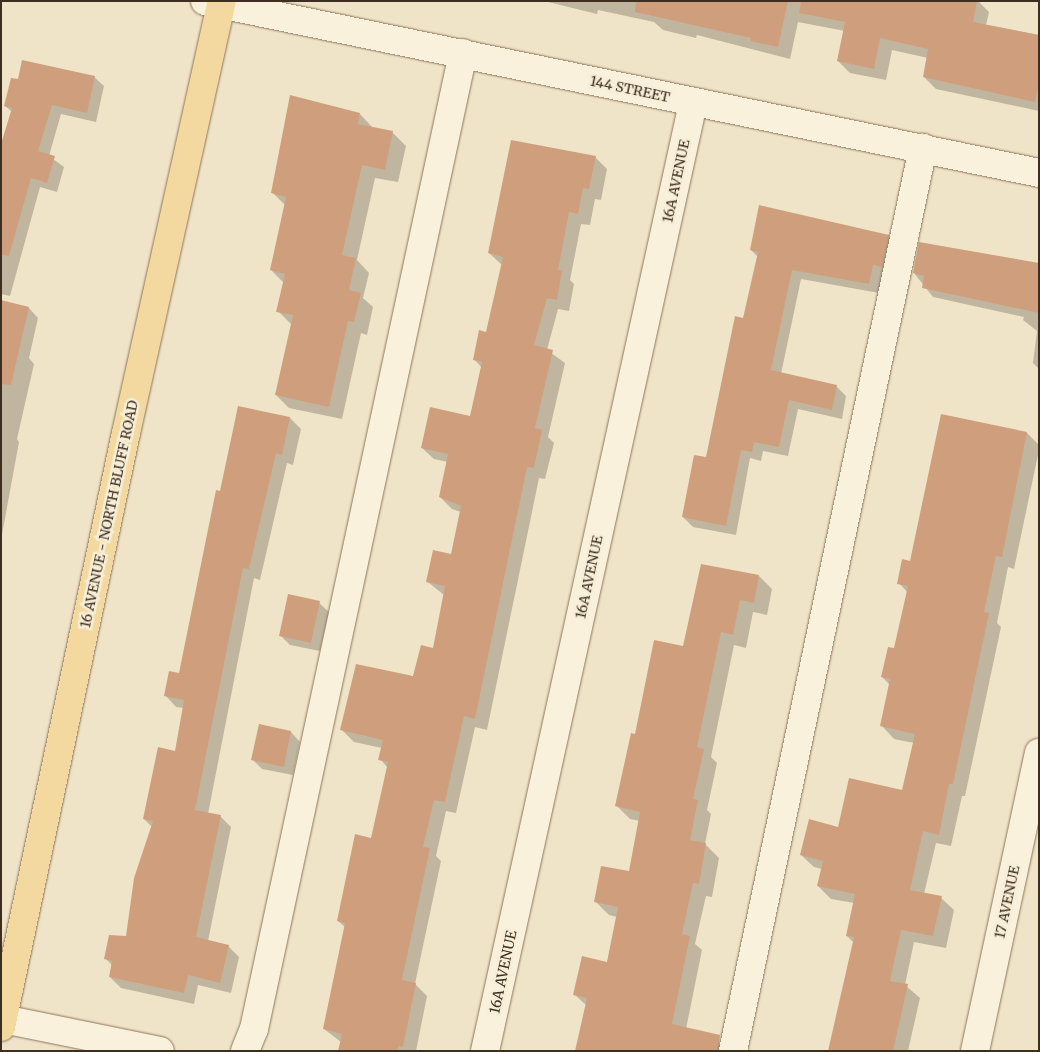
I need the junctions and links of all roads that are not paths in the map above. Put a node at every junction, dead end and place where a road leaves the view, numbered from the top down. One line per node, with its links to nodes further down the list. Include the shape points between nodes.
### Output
1 (216, 2): 2 (street, 144 STREET); 7 (main road, 16 AVENUE - NORTH BLUFF ROAD)
2 (463, 54): 3 (street, 144 STREET); 9 (street, via 254,1030)
3 (693, 103): 4 (street, 144 STREET); 10 (street, 16A AVENUE)
4 (923, 148): 5 (street, 144 STREET); 11 (street)
5 (1039, 173)
6 (1039, 754): 12 (street, 17 AVENUE)
7 (2, 1023): 8 (street)
8 (160, 1051)
9 (245, 1051)
10 (485, 1051)
11 (733, 1051)
12 (975, 1051)

